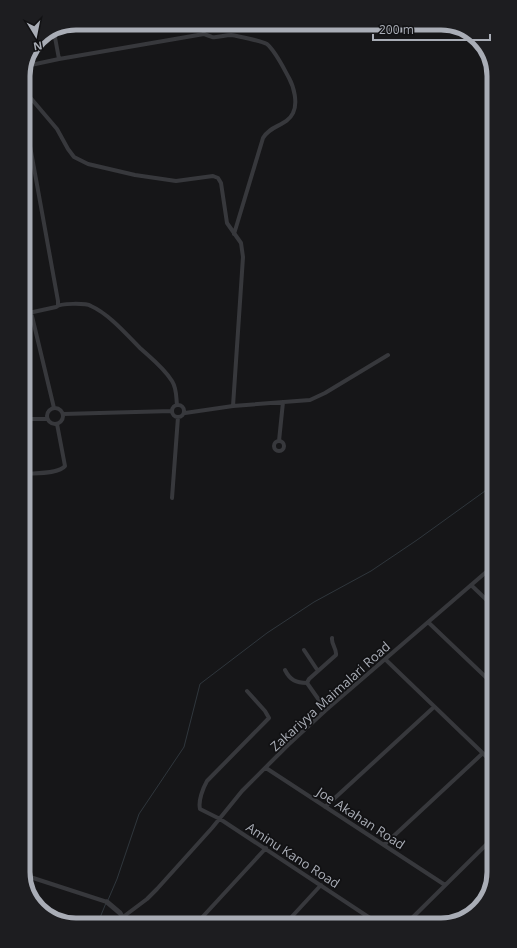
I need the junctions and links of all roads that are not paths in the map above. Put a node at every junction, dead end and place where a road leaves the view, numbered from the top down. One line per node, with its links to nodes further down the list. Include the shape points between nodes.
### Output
1 (203, 30): 2 (street)
2 (204, 34): 4 (street); 8 (street, via 213,37 230,35 264,43 280,61 292,84 295,102 294,112 288,120 268,130 263,138)
3 (56, 43): 4 (street)
4 (59, 59): 5 (street)
5 (32, 65)
6 (30, 97): 8 (street, via 57,129 74,157 88,164 176,181 212,176 218,178 228,223)
7 (30, 146): 9 (street)
8 (234, 234): 14 (street, via 241,243 243,257)
9 (58, 305): 10 (street); 13 (street, via 90,305 106,316 162,368 177,394)
10 (31, 312): 15 (street)
11 (388, 355): 12 (street, via 317,398)
12 (283, 402): 14 (street); 23 (street)
13 (177, 405): 16 (street); 17 (street, via 184,408)
14 (233, 406): 17 (street)
15 (54, 408): 18 (street, via 60,409); 20 (street, via 48,412)
16 (172, 411): 18 (street); 19 (street)
17 (184, 413): 19 (street)
18 (63, 414): 22 (street, via 63,418)
19 (178, 417): 25 (street)
20 (47, 418): 21 (street); 22 (street, via 51,423)
21 (30, 419)
22 (57, 424): 24 (street, via 64,466 62,470)
23 (280, 441)
24 (30, 474)
25 (172, 498)
26 (487, 571): 27 (street, Zakariyya Maimalari Road)
27 (471, 585): 28 (street); 29 (street, Zakariyya Maimalari Road)
28 (487, 600)
29 (429, 622): 32 (street, Zakariyya Maimalari Road); 35 (street)
30 (332, 638): 34 (street, via 336,655)
31 (304, 650): 34 (street)
32 (386, 660): 38 (street); 39 (street, Zakariyya Maimalari Road)
33 (285, 670): 36 (street, via 295,681)
34 (318, 671): 36 (street)
35 (487, 678)
36 (307, 683): 39 (street)
37 (247, 691): 44 (street, Aminu Kano Road, via 269,718 204,786 199,807)
38 (434, 707): 40 (street); 43 (street)
39 (326, 710): 42 (street, Zakariyya Maimalari Road)
40 (484, 754): 41 (street); 46 (street)
41 (487, 757)
42 (266, 768): 43 (street, Joe Akahan Road); 44 (street, Zakariyya Maimalari Road, via 242,791)
43 (325, 807): 46 (street, Joe Akahan Road)
44 (220, 819): 47 (street, Aminu Kano Road); 52 (street, Zakariyya Maimalari Road, via 147,899)
45 (487, 844): 50 (street)
46 (384, 846): 50 (street, Joe Akahan Road)
47 (266, 848): 49 (street, Aminu Kano Road); 54 (street)
48 (31, 877): 51 (street)
49 (321, 885): 53 (street, Aminu Kano Road); 55 (street)
50 (445, 885): 56 (street)
51 (108, 902): 52 (street)
52 (123, 917)
53 (369, 917)
54 (202, 918)
55 (291, 918)
56 (412, 918)

